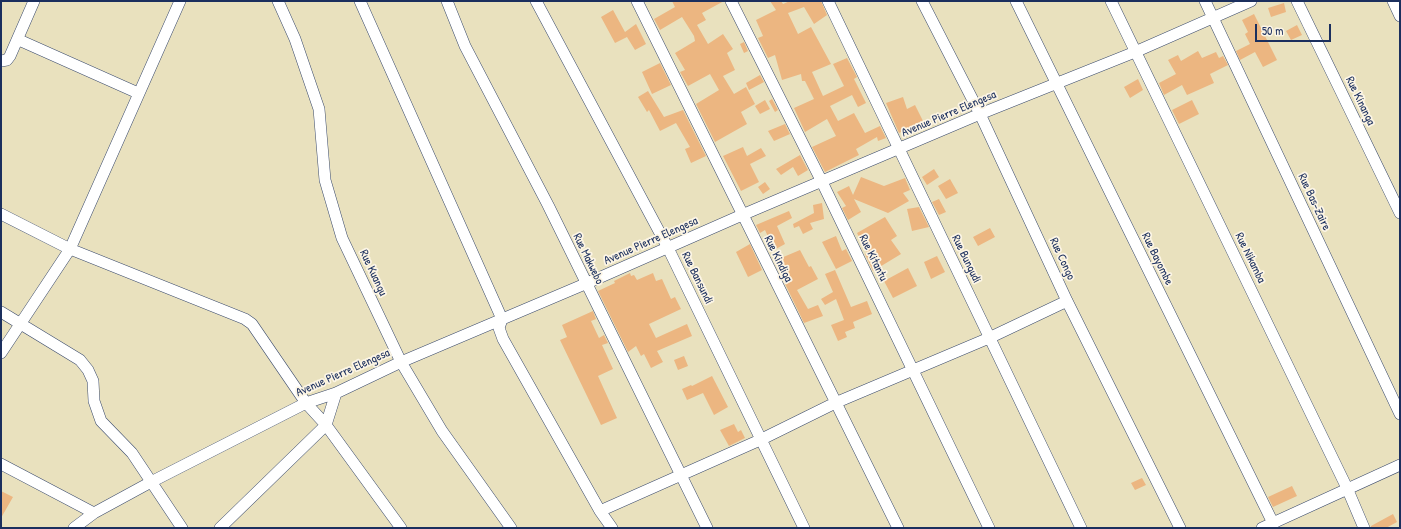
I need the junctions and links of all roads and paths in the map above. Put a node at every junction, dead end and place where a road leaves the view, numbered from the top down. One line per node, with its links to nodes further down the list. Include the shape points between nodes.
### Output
1 (34, 1): 19 (street)
2 (180, 1): 23 (street)
3 (278, 1): 39 (street, Rue Kuangu, via 295,39 319,110 325,180 337,224)
4 (360, 1): 35 (street)
5 (447, 1): 32 (street, Rue Makwebo, via 465,46)
6 (536, 1): 31 (street, Rue Bansundi)
7 (637, 1): 29 (street, Rue Kindiga)
8 (731, 1): 26 (street, Rue Kitantu)
9 (828, 1): 25 (street, Rue Bungudi)
10 (922, 1): 24 (street, Rue Congo)
11 (1016, 1): 22 (street, Rue Bayombe)
12 (1111, 1): 20 (street, Rue Nikamba)
13 (1205, 1): 18 (street, Rue Bas-Zaire)
14 (1251, 1): 18 (street, Avenue Pierre Elengesa)
15 (1297, 1): 27 (street, Rue Kinanga)
16 (1393, 1): 17 (street)
17 (1400, 16)
18 (1213, 18): 20 (street, Avenue Pierre Elengesa); 44 (street, Rue Bas-Zaire)
19 (19, 40): 21 (street, via 7,60); 23 (street)
20 (1135, 52): 22 (street, Avenue Pierre Elengesa); 51 (street, Rue Nikamba)
21 (1, 61)
22 (1056, 85): 24 (street, Avenue Pierre Elengesa); 54 (street, Rue Bayombe)
23 (138, 93): 30 (street)
24 (980, 114): 25 (street, Avenue Pierre Elengesa); 33 (street, Rue Congo)
25 (898, 150): 26 (street, Avenue Pierre Elengesa); 37 (street, Rue Bungudi)
26 (822, 182): 29 (street, Avenue Pierre Elengesa); 40 (street, Rue Kitantu)
27 (1400, 213)
28 (1, 214): 30 (street)
29 (742, 215): 31 (street, Avenue Pierre Elengesa); 43 (street, Rue Kindiga)
30 (70, 248): 36 (street); 42 (street, via 245,319 258,332)
31 (668, 248): 32 (street, Avenue Pierre Elengesa); 46 (street, Rue Bansundi)
32 (586, 284): 35 (street, Avenue Pierre Elengesa); 49 (street, Rue Makwebo)
33 (1068, 301): 37 (street); 66 (street, Rue Congo)
34 (1, 312): 36 (street)
35 (502, 319): 39 (street, Avenue Pierre Elengesa); 52 (street, via 499,328 503,339)
36 (20, 323): 38 (street); 50 (street, via 80,360 93,381 94,401 101,420 132,453)
37 (989, 338): 40 (street); 65 (street, Rue Bungudi)
38 (1, 352)
39 (401, 362): 41 (street, Avenue Pierre Elengesa); 59 (street, Rue Kuangu, via 442,431)
40 (913, 369): 43 (street); 64 (street, Rue Kitantu)
41 (336, 393): 42 (street, Avenue Pierre Elengesa); 45 (street)
42 (306, 403): 45 (street); 50 (street, Avenue Pierre Elengesa)
43 (835, 403): 46 (street); 63 (street, Rue Kindiga)
44 (1400, 414)
45 (326, 425): 57 (street); 58 (street)
46 (760, 440): 49 (street); 62 (street, Rue Bansundi)
47 (1, 464): 53 (street)
48 (1400, 465): 51 (street)
49 (680, 475): 52 (street); 61 (street, Rue Makwebo)
50 (151, 482): 53 (street, Avenue Pierre Elengesa); 56 (street)
51 (1347, 488): 54 (street); 68 (street, Rue Nikamba)
52 (600, 511): 60 (street)
53 (94, 513): 55 (street, Avenue Pierre Elengesa)
54 (1273, 526): 67 (street)
55 (74, 528)
56 (182, 528)
57 (220, 528)
58 (401, 528)
59 (511, 528)
60 (612, 528)
61 (707, 528)
62 (804, 528)
63 (898, 528)
64 (989, 528)
65 (1081, 528)
66 (1180, 528)
67 (1262, 528)
68 (1364, 528)

